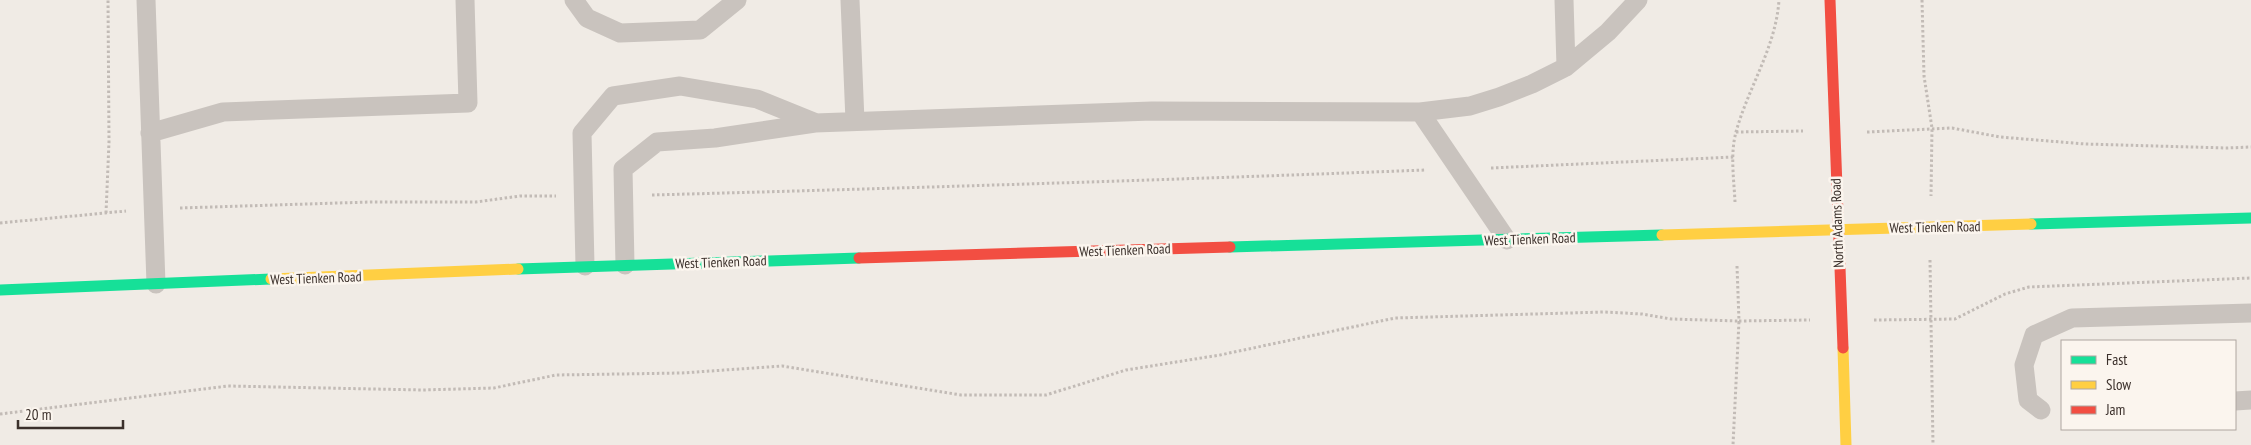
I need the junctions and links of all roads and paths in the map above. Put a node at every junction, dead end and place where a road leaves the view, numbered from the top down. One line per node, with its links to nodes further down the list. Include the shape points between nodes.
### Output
1 (108, 0): 26 (path)
2 (146, 0): 17 (lane)
3 (465, 0): 17 (lane, via 468,103 222,112)
4 (574, 0): 5 (lane, via 587,18 620,33 700,30)
5 (736, 0)
6 (850, 0): 14 (lane)
7 (1564, 0): 12 (lane)
8 (1638, 0): 12 (lane, via 1608,32)
9 (1779, 0): 19 (path, via 1760,73 1736,132)
10 (1830, 0): 29 (street, North Adams Road)
11 (1922, 0): 16 (path, via 1924,76)
12 (1566, 67): 13 (lane, via 1532,84 1470,106)
13 (1420, 112): 14 (lane, via 1152,111); 21 (lane)
14 (855, 121): 15 (lane)
15 (815, 122): 23 (lane, via 715,138 657,142 623,169); 24 (lane, via 757,99 680,86 613,96 582,132)
16 (1932, 128): 18 (path, via 2085,144); 20 (path)
17 (150, 133): 25 (lane)
18 (2251, 147)
19 (1734, 157): 21 (path); 22 (path)
20 (1931, 165)
21 (1458, 169): 23 (path); 30 (lane)
22 (1734, 179)
23 (624, 195): 31 (lane)
24 (583, 196): 25 (path, via 520,196 476,202); 32 (lane)
25 (152, 208): 26 (path); 34 (lane)
26 (106, 213): 28 (path)
27 (2251, 218): 29 (street, West Tienken Road)
28 (0, 223)
29 (1836, 229): 30 (street, West Tienken Road); 44 (street, North Adams Road)
30 (1507, 240): 31 (street, West Tienken Road)
31 (625, 265): 32 (street, West Tienken Road)
32 (585, 266): 34 (street, West Tienken Road)
33 (1738, 282): 38 (path)
34 (156, 284): 36 (street, West Tienken Road)
35 (1930, 284): 45 (path)
36 (0, 290)
37 (2251, 313): 41 (lane, via 2072,318 2034,335 2024,364 2028,400)
38 (1739, 321): 42 (path, via 1670,319 1604,312 1395,318 1220,355 1126,370 1046,395 961,395 782,366 682,373 556,375 494,388 422,390 228,386); 43 (path)
39 (2251, 400): 40 (lane)
40 (2236, 401)
41 (2040, 410)
42 (0, 414)
43 (1733, 445)
44 (1846, 445)
45 (1933, 445)

